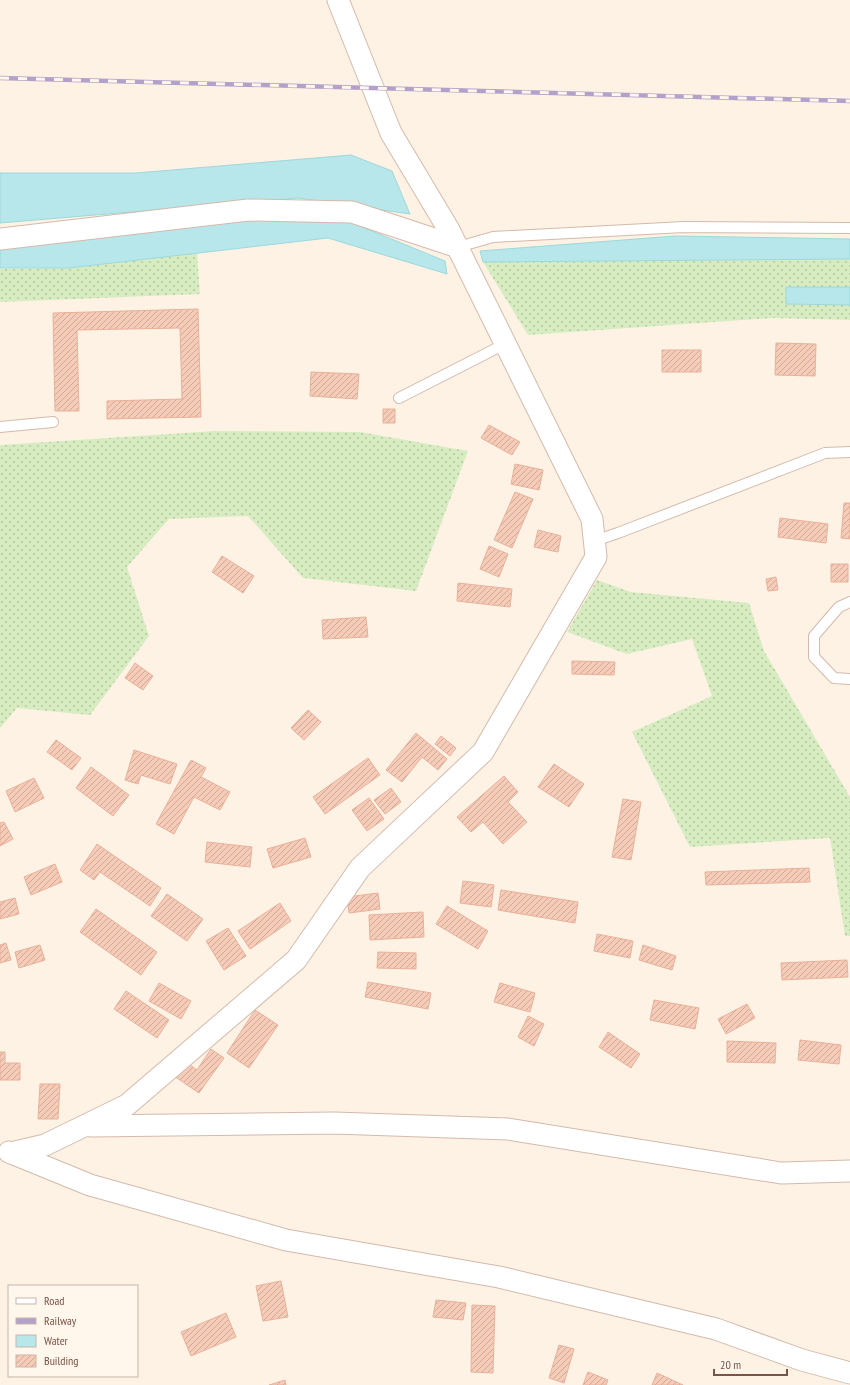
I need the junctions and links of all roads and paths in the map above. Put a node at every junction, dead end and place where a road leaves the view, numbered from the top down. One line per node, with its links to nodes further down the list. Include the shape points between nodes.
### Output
1 (338, 0): 4 (street, via 391,133)
2 (850, 228): 4 (lane, via 684,227 493,237)
3 (0, 239): 4 (street, via 248,210 352,212)
4 (458, 247): 5 (street)
5 (505, 344): 6 (lane); 10 (street, via 592,519)
6 (399, 398)
7 (53, 422): 8 (lane)
8 (0, 427)
9 (850, 452): 10 (lane, via 825,453)
10 (594, 541): 13 (street, via 596,557 483,752 360,868 296,960 127,1105)
11 (850, 602): 12 (lane, via 839,607 814,636 814,657 834,678)
12 (850, 679)
13 (84, 1126): 14 (street, via 45,1145); 15 (street, via 334,1123 508,1129 782,1173)
14 (5, 1149): 16 (street, via 90,1185 286,1240 507,1279 716,1329 802,1360)
15 (850, 1171)
16 (850, 1373)

